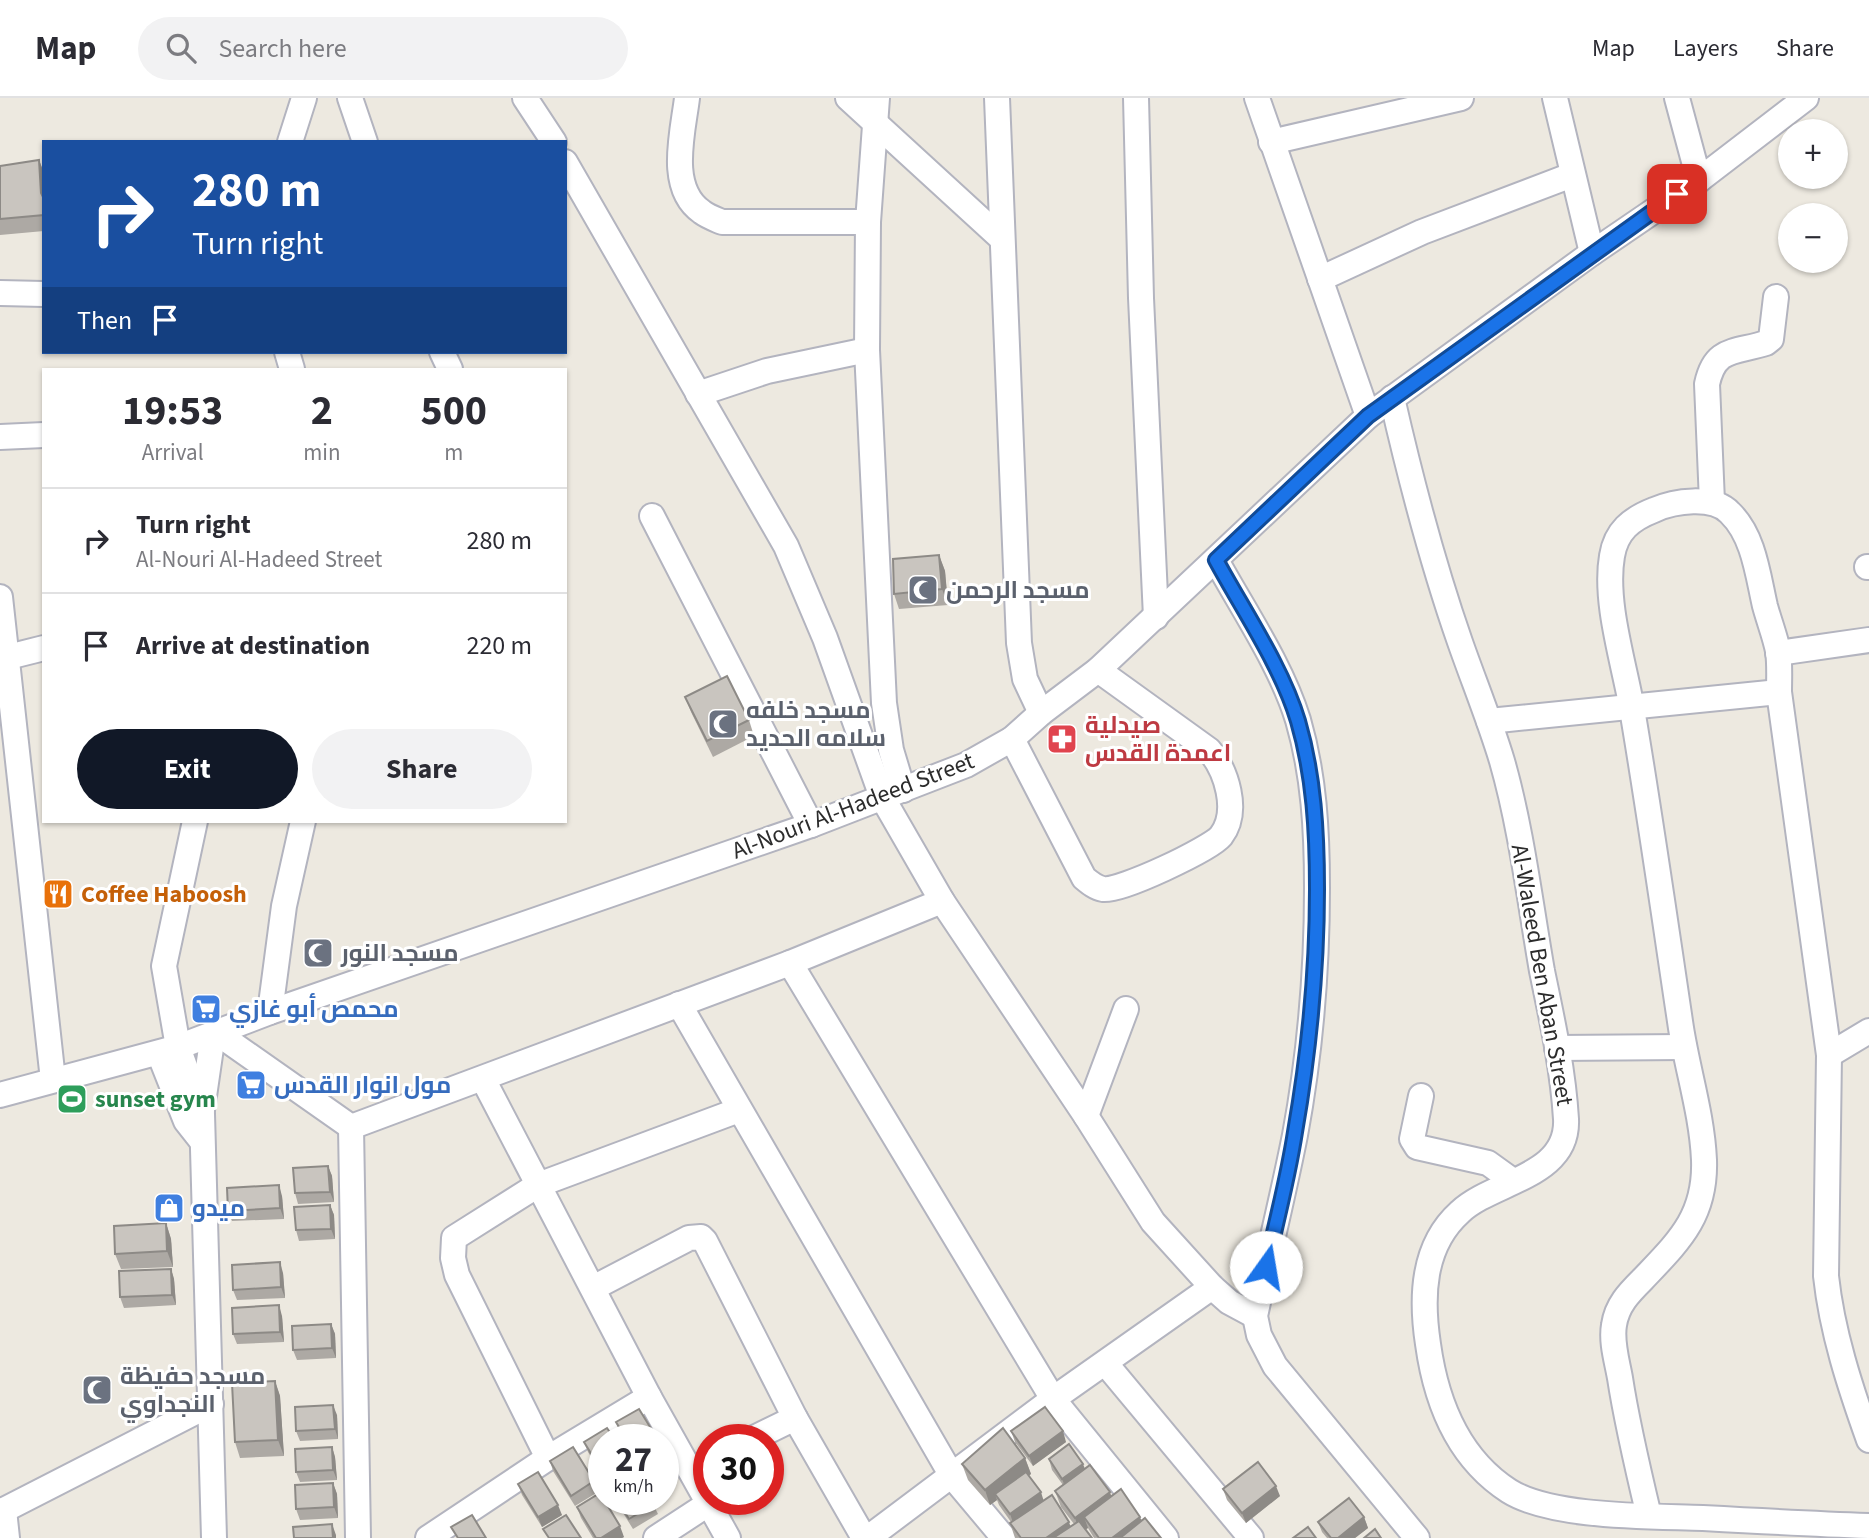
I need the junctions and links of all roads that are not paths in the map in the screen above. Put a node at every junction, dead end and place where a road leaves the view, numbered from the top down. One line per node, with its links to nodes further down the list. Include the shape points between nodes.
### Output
1 (304, 98): 14 (street)
2 (350, 98): 15 (street)
3 (525, 98): 16 (street)
4 (687, 98): 21 (street, via 680,171 691,201 701,212 722,222)
5 (848, 98): 13 (street)
6 (997, 98): 22 (street)
7 (1136, 98): 38 (street)
8 (1257, 98): 17 (street)
9 (1461, 98): 17 (street)
10 (1555, 98): 19 (street)
11 (1678, 98): 20 (street)
12 (1804, 99): 20 (street, Al-Nouri Al-Hadeed Street)
13 (875, 110): 21 (street); 22 (street)
14 (291, 140)
15 (364, 140)
16 (553, 140)
17 (1271, 142): 24 (street)
18 (567, 165): 29 (street)
19 (1572, 175): 23 (street); 24 (street, via 1422,232)
20 (1699, 180): 23 (street, Al-Nouri Al-Hadeed Street)
21 (868, 222): 28 (street)
22 (1002, 239): 46 (street, via 1018,643 1025,679)
23 (1592, 253): 30 (street, Al-Nouri Al-Hadeed Street)
24 (1320, 279): 31 (street)
25 (0, 293): 26 (street)
26 (42, 294)
27 (1776, 297): 34 (street, via 1771,339 1720,356 1710,371)
28 (867, 350): 29 (street, via 767,371); 49 (street)
29 (698, 394): 49 (street, via 786,546)
30 (1392, 398): 31 (street, Al-Nouri Al-Hadeed Street); 47 (street, Al-Waleed Ben Aban Street, via 1427,540)
31 (1368, 416): 36 (street, Al-Nouri Al-Hadeed Street)
32 (42, 435): 33 (street)
33 (0, 437)
34 (1712, 502): 41 (street, via 1729,511 1741,528); 45 (street, via 1667,504 1628,523 1616,538 1610,590)
35 (652, 516): 53 (street)
36 (1216, 560): 38 (street, Al-Nouri Al-Hadeed Street); 78 (street, via 1281,678 1308,762 1315,814 1317,936 1306,1061 1295,1135)
37 (0, 597): 42 (street)
38 (1156, 617): 43 (street, Al-Nouri Al-Hadeed Street)
39 (1869, 640): 41 (street)
40 (42, 648): 42 (street)
41 (1778, 653): 44 (street)
42 (3, 658): 50 (street)
43 (1098, 670): 46 (street, Al-Nouri Al-Hadeed Street); 48 (street, via 1217,759 1230,804 1221,836 1179,862 1125,885 1104,889 1092,885 1084,878)
44 (1779, 692): 45 (street); 64 (street)
45 (1632, 707): 47 (street); 61 (street)
46 (1041, 713): 48 (street, Al-Nouri Al-Hadeed Street)
47 (1489, 721): 62 (street, Al-Waleed Ben Aban Street, via 1513,804)
48 (1012, 739): 49 (street, Al-Nouri Al-Hadeed Street, via 966,765)
49 (892, 793): 53 (street, Al-Nouri Al-Hadeed Street); 54 (street)
50 (34, 816): 66 (street)
51 (195, 823): 63 (street, via 164,967)
52 (303, 823): 58 (street, via 284,906)
53 (811, 825): 58 (street, Al-Nouri Al-Hadeed Street)
54 (942, 901): 55 (street); 71 (street)
55 (790, 963): 56 (street); 81 (street)
56 (679, 1004): 65 (street); 69 (street)
57 (1126, 1009): 71 (street)
58 (270, 1012): 60 (street, Al-Nouri Al-Hadeed Street)
59 (1869, 1031): 64 (street)
60 (215, 1034): 63 (street, Al-Nouri Al-Hadeed Street); 70 (street); 72 (street)
61 (1684, 1047): 62 (street); 92 (street, via 1704,1158 1698,1209 1681,1239 1622,1301 1614,1324 1626,1415)
62 (1557, 1048): 74 (street, Al-Waleed Ben Aban Street, via 1566,1120 1562,1143 1546,1164)
63 (169, 1050): 66 (street, Al-Nouri Al-Hadeed Street); 70 (street); 73 (street, via 186,1121)
64 (1829, 1055): 85 (street, via 1826,1276 1840,1349)
65 (483, 1079): 72 (street); 75 (street)
66 (53, 1080): 67 (street, Al-Nouri Al-Hadeed Street)
67 (0, 1095)
68 (1421, 1096): 74 (street, via 1412,1139 1417,1147 1488,1163)
69 (739, 1110): 75 (street); 88 (street)
70 (202, 1114): 73 (street)
71 (1086, 1116): 76 (street, via 1153,1222)
72 (351, 1127): 96 (street)
73 (201, 1140): 82 (street)
74 (1513, 1181): 92 (street, Al-Waleed Ben Aban Street, via 1460,1212 1433,1251 1425,1278 1423,1315 1429,1354 1448,1421 1487,1474 1511,1492 1551,1508)
75 (538, 1185): 77 (street); 87 (street, via 454,1238 452,1250 457,1275)
76 (1212, 1287): 78 (street); 79 (street)
77 (593, 1288): 80 (street); 83 (street, via 689,1238 701,1237)
78 (1255, 1316): 104 (street, via 1275,1366)
79 (1106, 1364): 81 (street); 103 (street)
80 (649, 1397): 86 (street); 87 (street)
81 (1054, 1399): 88 (street); 102 (street)
82 (211, 1404): 89 (street); 95 (street)
83 (795, 1418): 84 (street); 100 (street)
84 (783, 1424)
85 (1869, 1440)
86 (693, 1456)
87 (548, 1458): 97 (street)
88 (952, 1476): 100 (street); 101 (street)
89 (2, 1511): 94 (street)
90 (693, 1514): 98 (street)
91 (714, 1515): 99 (street)
92 (1649, 1516): 93 (street, Al-Waleed Ben Aban Street)
93 (1868, 1530)
94 (7, 1538)
95 (214, 1538)
96 (358, 1538)
97 (428, 1538)
98 (656, 1538)
99 (728, 1538)
100 (866, 1538)
101 (1004, 1538)
102 (1166, 1538)
103 (1251, 1538)
104 (1417, 1538)

